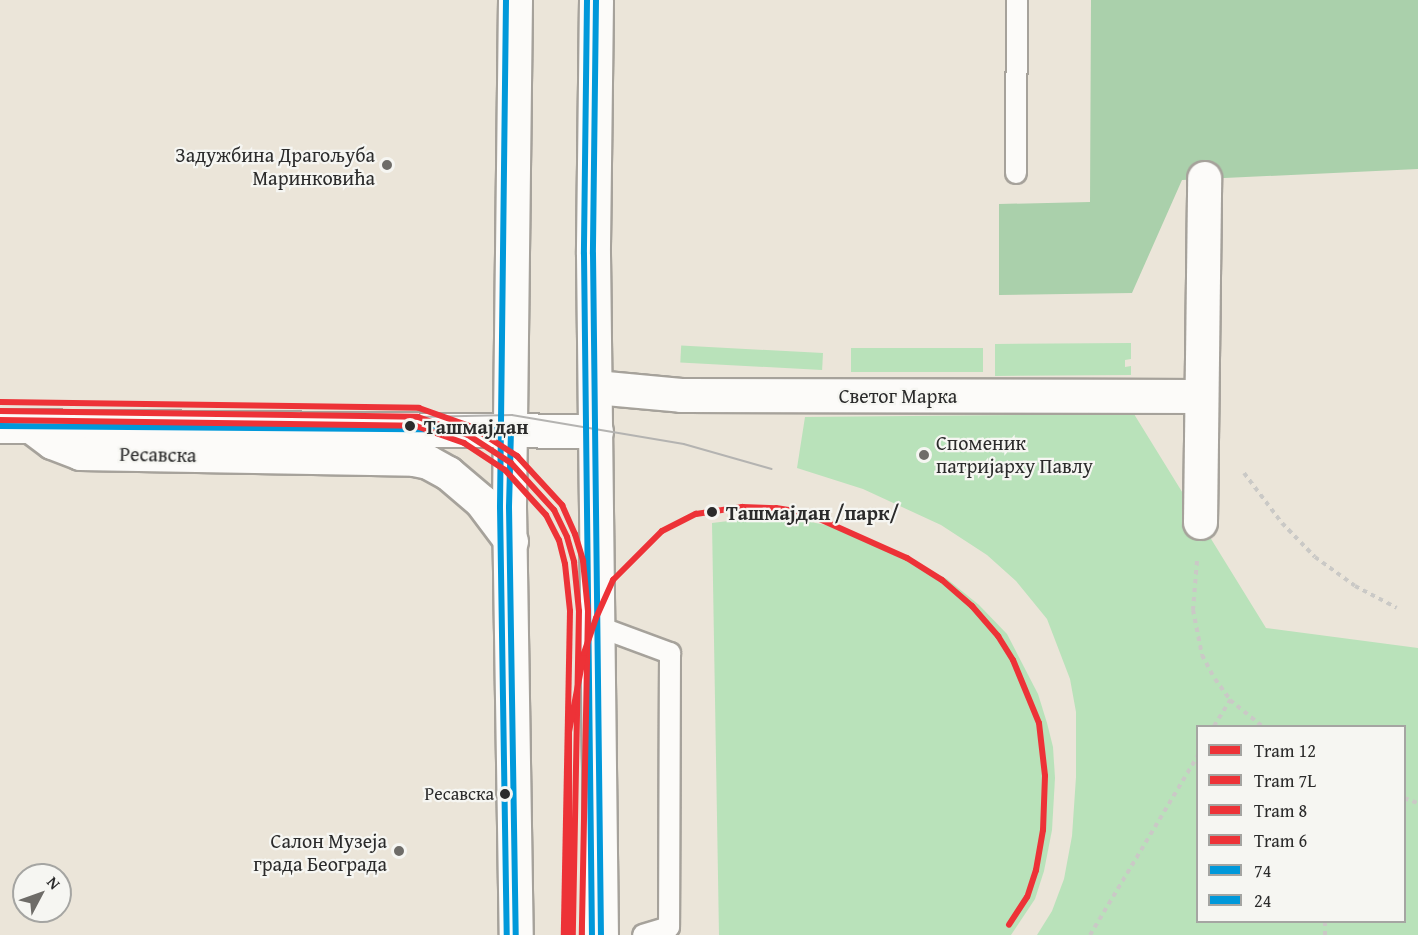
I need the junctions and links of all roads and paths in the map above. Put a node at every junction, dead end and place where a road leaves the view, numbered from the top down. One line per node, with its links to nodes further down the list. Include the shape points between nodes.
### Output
1 (515, 0): 9 (street)
2 (596, 0): 6 (street)
3 (1017, 0): 4 (lane)
4 (1016, 173)
5 (1204, 178): 7 (street)
6 (595, 387): 7 (street, Светог Марка, via 681,395); 10 (street)
7 (1201, 396): 12 (street)
8 (15, 426): 9 (street, Ресавска); 13 (street, Ресавска, via 80,453 428,462 481,501)
9 (511, 430): 10 (street, Ресавска); 13 (street)
10 (596, 431): 15 (street)
11 (1241, 468): 14 (path, via 1282,523 1316,557 1355,586)
12 (1200, 522): 16 (path, via 1193,610 1196,633 1202,656)
13 (511, 541): 20 (street)
14 (1397, 608)
15 (597, 626): 21 (street); 22 (lane, via 670,652 669,927)
16 (1230, 700): 17 (path); 18 (path)
17 (1215, 725)
18 (1261, 725)
19 (1196, 757): 23 (path)
20 (516, 935)
21 (601, 935)
22 (643, 935)
23 (1090, 935)

